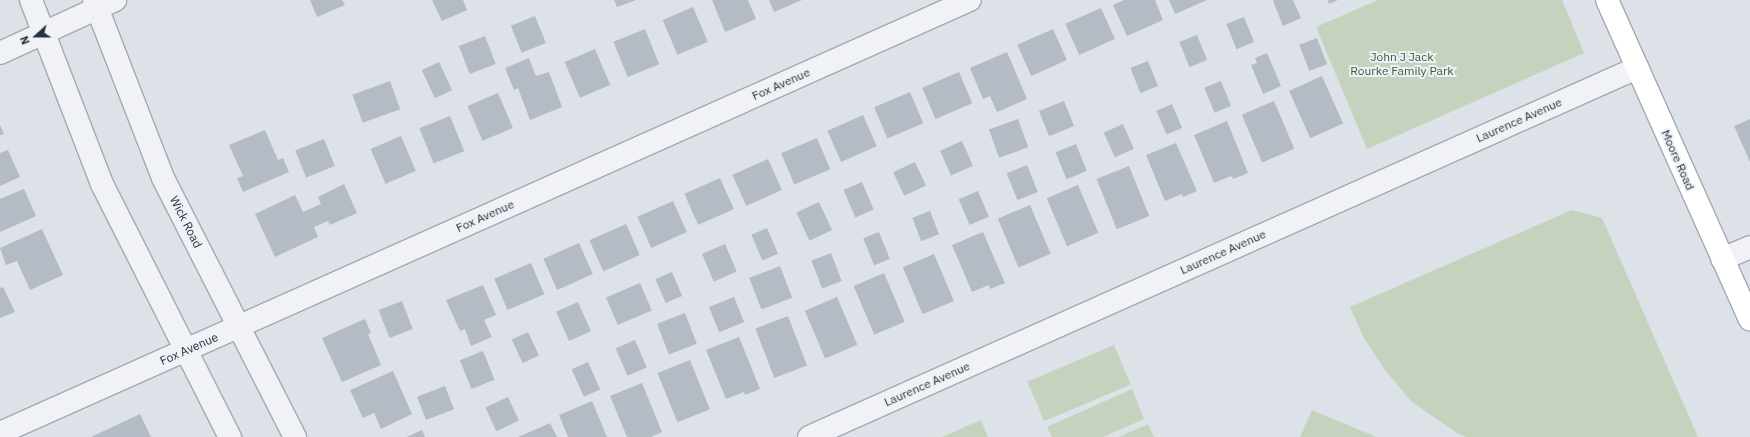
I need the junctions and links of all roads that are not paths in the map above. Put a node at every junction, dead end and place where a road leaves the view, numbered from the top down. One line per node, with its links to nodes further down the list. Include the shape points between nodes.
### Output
1 (31, 0): 5 (street)
2 (970, 0): 11 (street, Fox Avenue)
3 (1607, 0): 7 (street, Moore Road)
4 (102, 3): 5 (street); 11 (street, Wick Road, via 163,178)
5 (44, 33): 6 (street); 12 (street, via 102,184)
6 (0, 53)
7 (1637, 68): 9 (street, Moore Road); 16 (street, Laurence Avenue)
8 (1750, 247): 9 (street)
9 (1722, 259): 10 (street, Moore Road)
10 (1750, 320)
11 (238, 326): 12 (street, Fox Avenue); 15 (street, Wick Road)
12 (185, 351): 13 (street, Fox Avenue); 14 (street)
13 (0, 433)
14 (230, 437)
15 (294, 437)
16 (809, 437)

